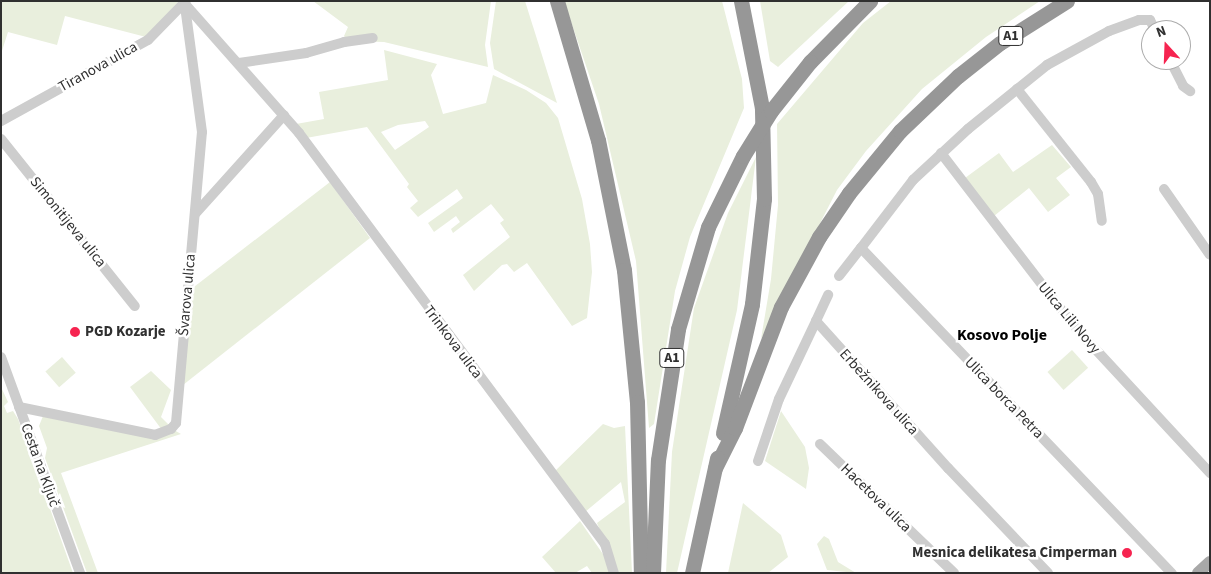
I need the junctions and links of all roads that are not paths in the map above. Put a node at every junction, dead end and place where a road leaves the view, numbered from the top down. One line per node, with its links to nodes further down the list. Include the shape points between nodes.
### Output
1 (557, 1): 34 (highway, via 598,140 624,270 638,428)
2 (741, 1): 29 (highway, via 762,108 764,199 752,304)
3 (870, 1): 35 (highway, A1, bridge, via 810,62 771,111 743,156 705,236 678,329 658,460)
4 (1067, 1): 29 (highway, A1, via 1000,44 958,76 900,131 854,186 819,237 781,307)
5 (185, 2): 8 (street, Trinkova ulica); 13 (street, Tiranova ulica, via 148,40); 17 (street, Švarova ulica, via 202,132)
6 (1141, 20): 10 (street, via 1083,44 1047,65)
7 (373, 38): 8 (street)
8 (239, 64): 12 (street, Trinkova ulica)
9 (1175, 70): 11 (street, via 1183,86)
10 (1017, 89): 15 (street); 18 (street, via 1091,182 1098,194)
11 (1190, 91)
12 (284, 115): 17 (street); 33 (street, Trinkova ulica, via 605,544)
13 (1, 122)
14 (1, 139): 23 (street, Simonitijeva ulica)
15 (941, 153): 19 (street, via 913,180); 30 (street, Ulica Lili Novy, via 1073,325)
16 (1164, 189): 20 (street)
17 (195, 214): 26 (street, Švarova ulica, via 179,411 172,430 155,435)
18 (1102, 221)
19 (861, 248): 21 (street); 39 (street, Ulica borca Petra)
20 (1210, 255)
21 (839, 276)
22 (828, 295): 24 (street)
23 (135, 306)
24 (816, 321): 28 (street, via 779,399); 38 (street, Erbežnikova ulica)
25 (1, 357): 26 (street, Cesta na Ključ)
26 (19, 407): 32 (street, Cesta na Ključ)
27 (820, 444): 37 (street, Hacetova ulica)
28 (758, 461)
29 (715, 468): 36 (highway, A1)
30 (1210, 472)
31 (1210, 562): 40 (main road)
32 (80, 573)
33 (614, 573)
34 (641, 573)
35 (653, 573)
36 (692, 573)
37 (954, 573)
38 (1048, 573)
39 (1172, 573)
40 (1198, 573)

